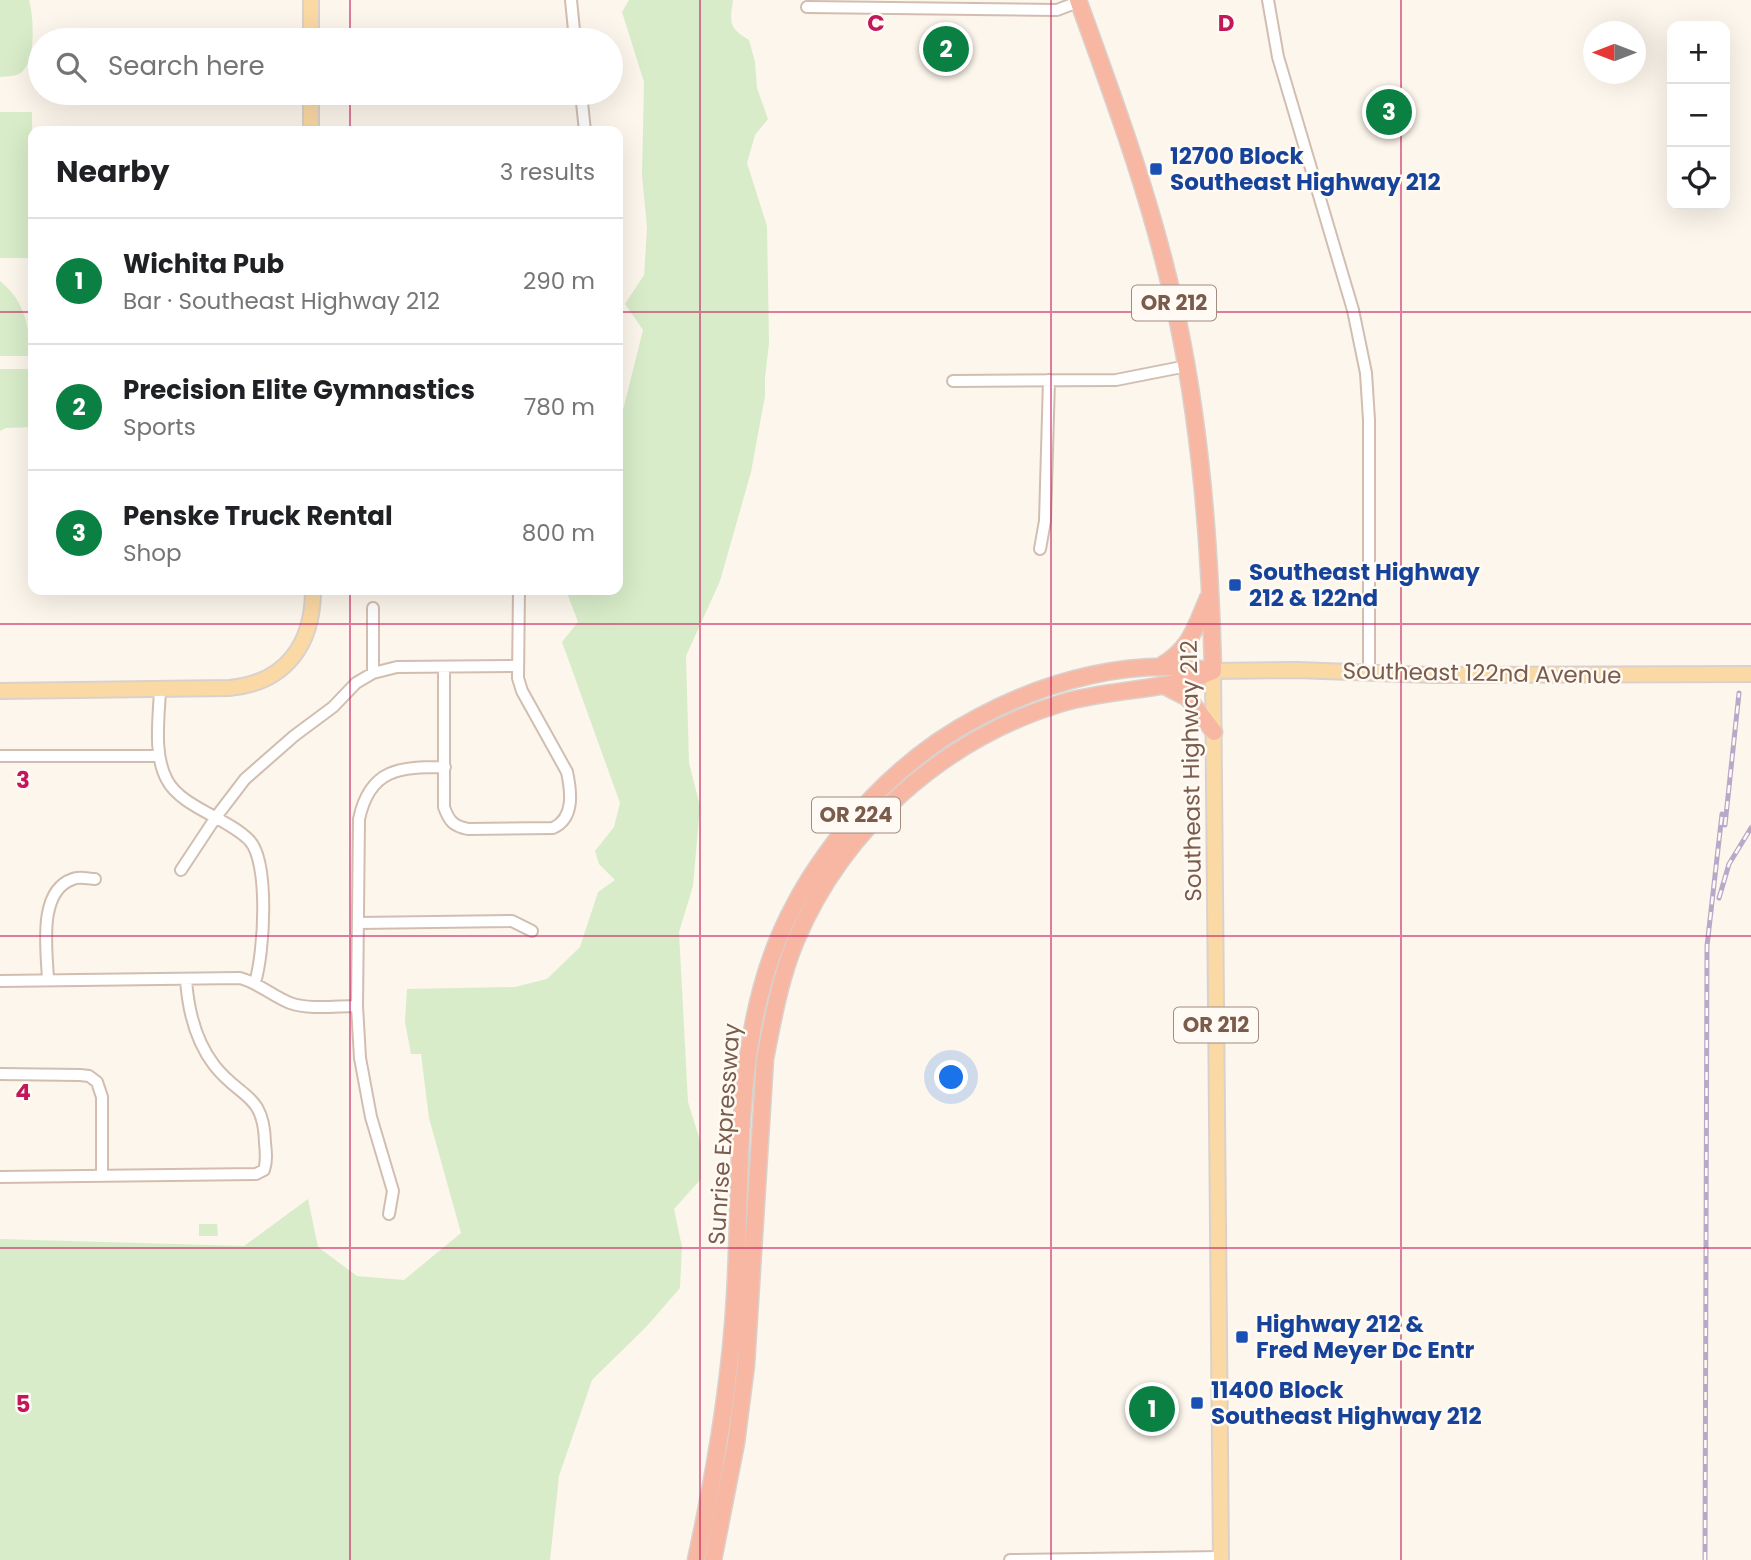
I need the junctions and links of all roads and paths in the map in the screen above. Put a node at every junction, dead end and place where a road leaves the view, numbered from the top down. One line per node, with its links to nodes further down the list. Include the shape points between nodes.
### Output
1 (310, 0): 6 (main road)
2 (571, 0): 7 (street)
3 (1268, 0): 25 (street, via 1278,57 1353,310 1366,373)
4 (1078, 1): 5 (street, via 1057,10); 12 (highway, Southeast Highway 212 / OR 212, via 1144,191)
5 (807, 7)
6 (311, 28)
7 (574, 28)
8 (311, 105): 10 (main road)
9 (582, 105): 11 (street)
10 (311, 126)
11 (584, 126)
12 (1186, 366): 13 (street, via 1116,380); 16 (highway, Southeast Highway 212 / OR 212, via 1203,485)
13 (1049, 380): 14 (street); 15 (street, via 1045,521)
14 (953, 381)
15 (1040, 549)
16 (1210, 592): 21 (highway, via 1191,640); 23 (highway, Southeast Highway 212 / OR 212)
17 (312, 595): 28 (main road, via 308,629 300,646 262,681 246,686)
18 (519, 595): 20 (street)
19 (373, 608): 24 (street)
20 (517, 666): 22 (street); 33 (street, via 523,691 567,772 566,819 553,828 456,826 444,807)
21 (1161, 666): 23 (highway, Sunrise Expressway / OR 224); 49 (highway, Sunrise Expressway / OR 224, via 1091,676 1043,689 993,709 951,733 864,806 820,861 794,905 765,977 748,1056 727,1390)
22 (444, 667): 24 (street, via 397,667); 33 (street)
23 (1213, 671): 25 (main road, Southeast 122nd Avenue); 27 (highway, Sunrise Expressway / OR 224); 30 (main road, Southeast Highway 212 / OR 212)
24 (373, 673): 34 (street, via 258,766)
25 (1369, 673): 26 (main road, Southeast 122nd Avenue)
26 (1751, 674)
27 (1163, 685): 30 (highway, via 1188,698); 50 (highway, Sunrise Expressway / OR 224, via 1111,691 1060,704 959,750 874,820 813,906 783,976 765,1059 746,1365)
28 (160, 689): 29 (main road); 31 (street)
29 (0, 691)
30 (1214, 732): 48 (main road, Southeast Highway 212 / OR 212)
31 (159, 755): 32 (street); 34 (street, via 168,783)
32 (0, 756)
33 (444, 767): 37 (street, via 391,772 365,799 359,819)
34 (216, 817): 35 (street); 42 (street, via 249,839 261,862 261,959)
35 (181, 870)
36 (95, 879): 40 (street, via 75,877 52,898 47,919)
37 (358, 923): 38 (street, via 512,921); 43 (street)
38 (532, 931)
39 (186, 979): 40 (street); 42 (street); 45 (street, via 189,1010 205,1050 263,1117 264,1170 256,1174)
40 (48, 980): 41 (street)
41 (0, 981)
42 (255, 982): 43 (street, via 300,1005)
43 (357, 1006): 47 (street, via 364,1087 393,1191)
44 (0, 1074): 45 (street, via 80,1075 97,1082 102,1097)
45 (102, 1176): 46 (street)
46 (0, 1177)
47 (389, 1214)
48 (1221, 1559): 51 (street)
49 (696, 1560)
50 (713, 1560)
51 (1010, 1560)

